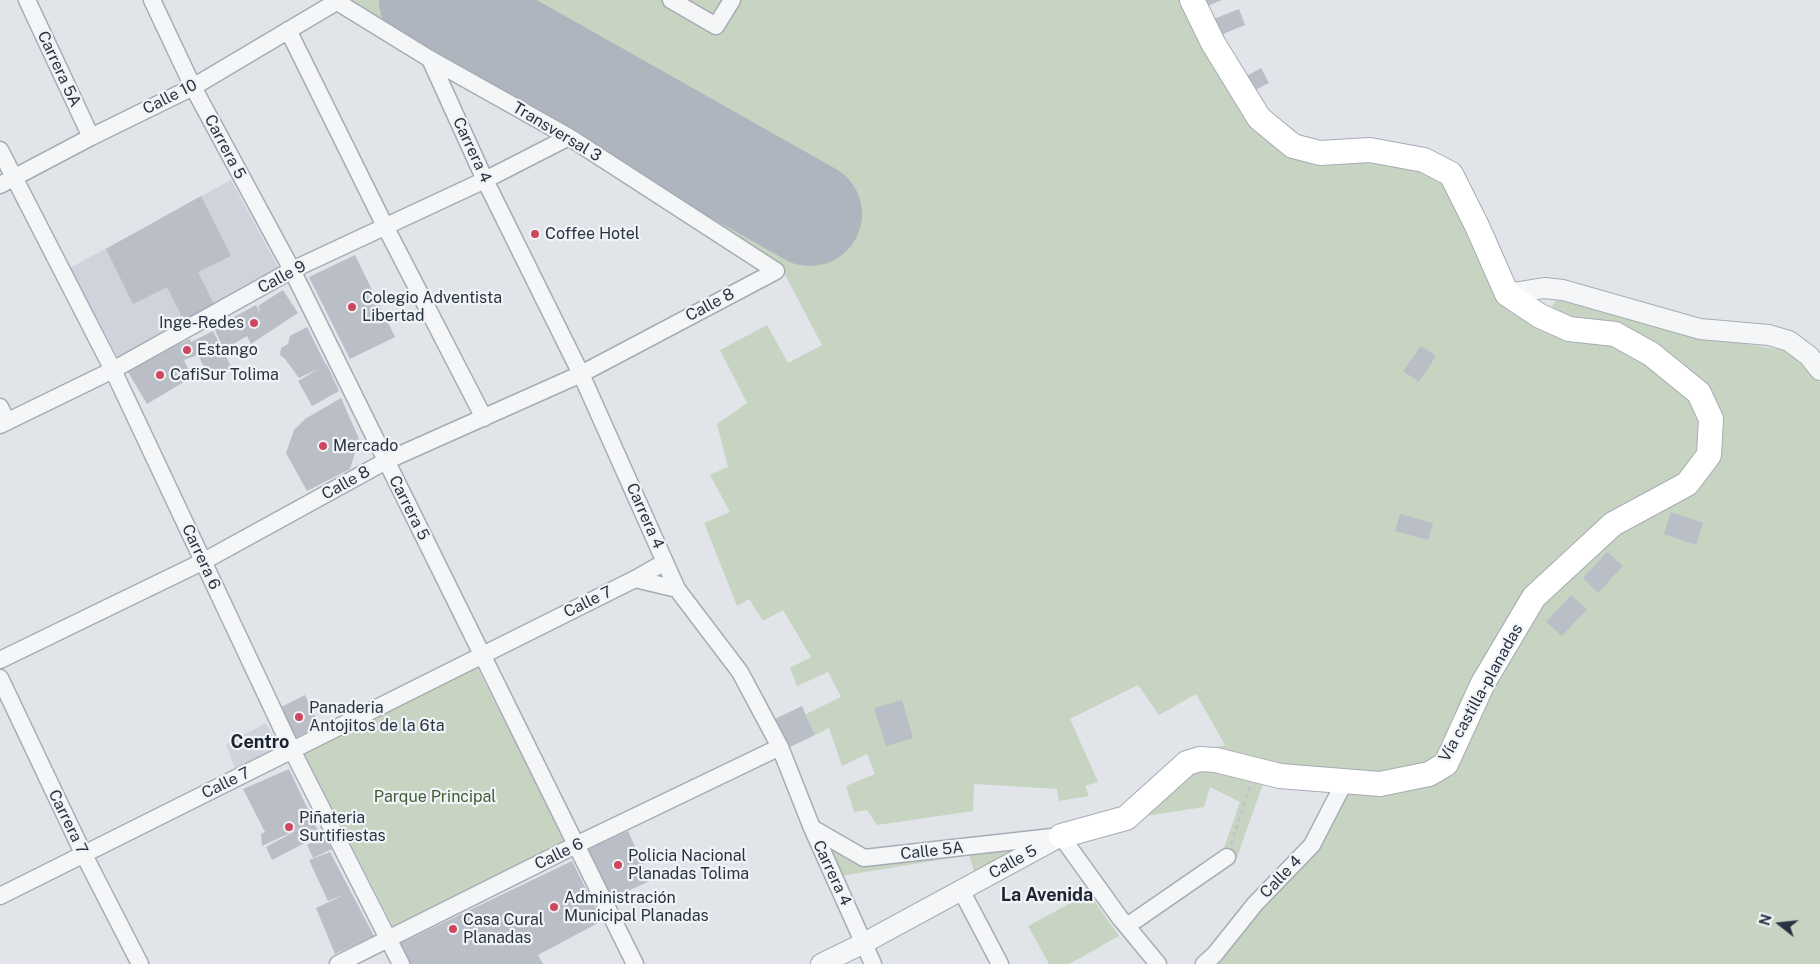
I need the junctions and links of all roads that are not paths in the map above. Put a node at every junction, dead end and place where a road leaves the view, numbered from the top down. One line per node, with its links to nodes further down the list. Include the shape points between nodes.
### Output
1 (27, 0): 10 (street, Carrera 5A)
2 (152, 0): 9 (street, Carrera 5)
3 (671, 0): 4 (street, via 716,26)
4 (732, 0)
5 (1192, 0): 18 (main road, via 1213,43 1259,118 1293,146 1320,153 1370,150 1424,160 1451,174)
6 (335, 1): 7 (street, Calle 10); 8 (street, Transversal 3)
7 (288, 30): 9 (street, Calle 10); 15 (street)
8 (430, 59): 11 (street, Transversal 3); 13 (street, Carrera 4)
9 (193, 87): 10 (street, Calle 10); 16 (street, Carrera 5)
10 (90, 137): 14 (street, Calle 10)
11 (568, 137): 13 (street, Calle 9); 17 (street, Transversal 3)
12 (0, 150): 14 (street, Carrera 6)
13 (485, 180): 15 (street, Calle 9); 21 (street, Carrera 4)
14 (7, 181): 20 (street, Carrera 6)
15 (385, 226): 16 (street, Calle 9); 23 (street)
16 (292, 270): 20 (street, Calle 9); 24 (street, Carrera 5)
17 (776, 271): 21 (street, Calle 8)
18 (1507, 294): 19 (street, via 1544,288 1564,290 1700,329 1769,335 1789,341); 35 (main road, Vía castilla-planadas, via 1562,326 1615,334 1658,360 1699,393 1711,418 1709,455 1687,484 1613,524 1534,596 1482,683 1446,764 1429,774 1380,784)
19 (1816, 359)
20 (113, 370): 22 (street, Calle 9); 25 (street, Carrera 6)
21 (581, 374): 23 (street, Calle 8); 26 (street, Carrera 4)
22 (2, 418)
23 (484, 418): 24 (street, Calle 8)
24 (386, 461): 25 (street, Calle 8); 29 (street, Carrera 5)
25 (204, 561): 30 (street, Calle 8); 33 (street, Carrera 6)
26 (665, 562): 27 (street, Calle 7); 28 (street, Carrera 4)
27 (635, 579): 28 (street); 29 (street, Calle 7)
28 (677, 589): 32 (street, Carrera 4, via 740,672)
29 (483, 654): 33 (street, Calle 7); 38 (street, Carrera 5)
30 (0, 660)
31 (0, 678): 39 (street, Carrera 7)
32 (780, 747): 36 (street, Carrera 4); 38 (street, Calle 6)
33 (292, 750): 39 (street, Calle 7); 44 (street, Carrera 6)
34 (1200, 758): 35 (main road, Vía castilla-planadas, via 1280,776); 37 (main road, Calle 5, via 1187,764 1126,818)
35 (1345, 781): 54 (street, Calle 4, via 1312,845 1255,904)
36 (812, 828): 37 (street, Calle 5A, via 864,858); 45 (street, Carrera 4)
37 (1061, 836): 41 (street, Calle 5); 43 (street)
38 (576, 846): 44 (street, Calle 6); 49 (street, Carrera 5)
39 (83, 853): 42 (street, Calle 7); 46 (street, Carrera 7)
40 (1227, 857): 43 (street)
41 (961, 890): 45 (street, Calle 5); 52 (street)
42 (0, 896)
43 (1127, 926): 53 (street)
44 (388, 938): 47 (street, Calle 6); 48 (street, Carrera 6)
45 (864, 943): 50 (street, Calle 5); 51 (street, Carrera 4)
46 (140, 964)
47 (338, 964)
48 (401, 964)
49 (635, 964)
50 (821, 964)
51 (873, 964)
52 (1000, 964)
53 (1158, 964)
54 (1204, 964)

